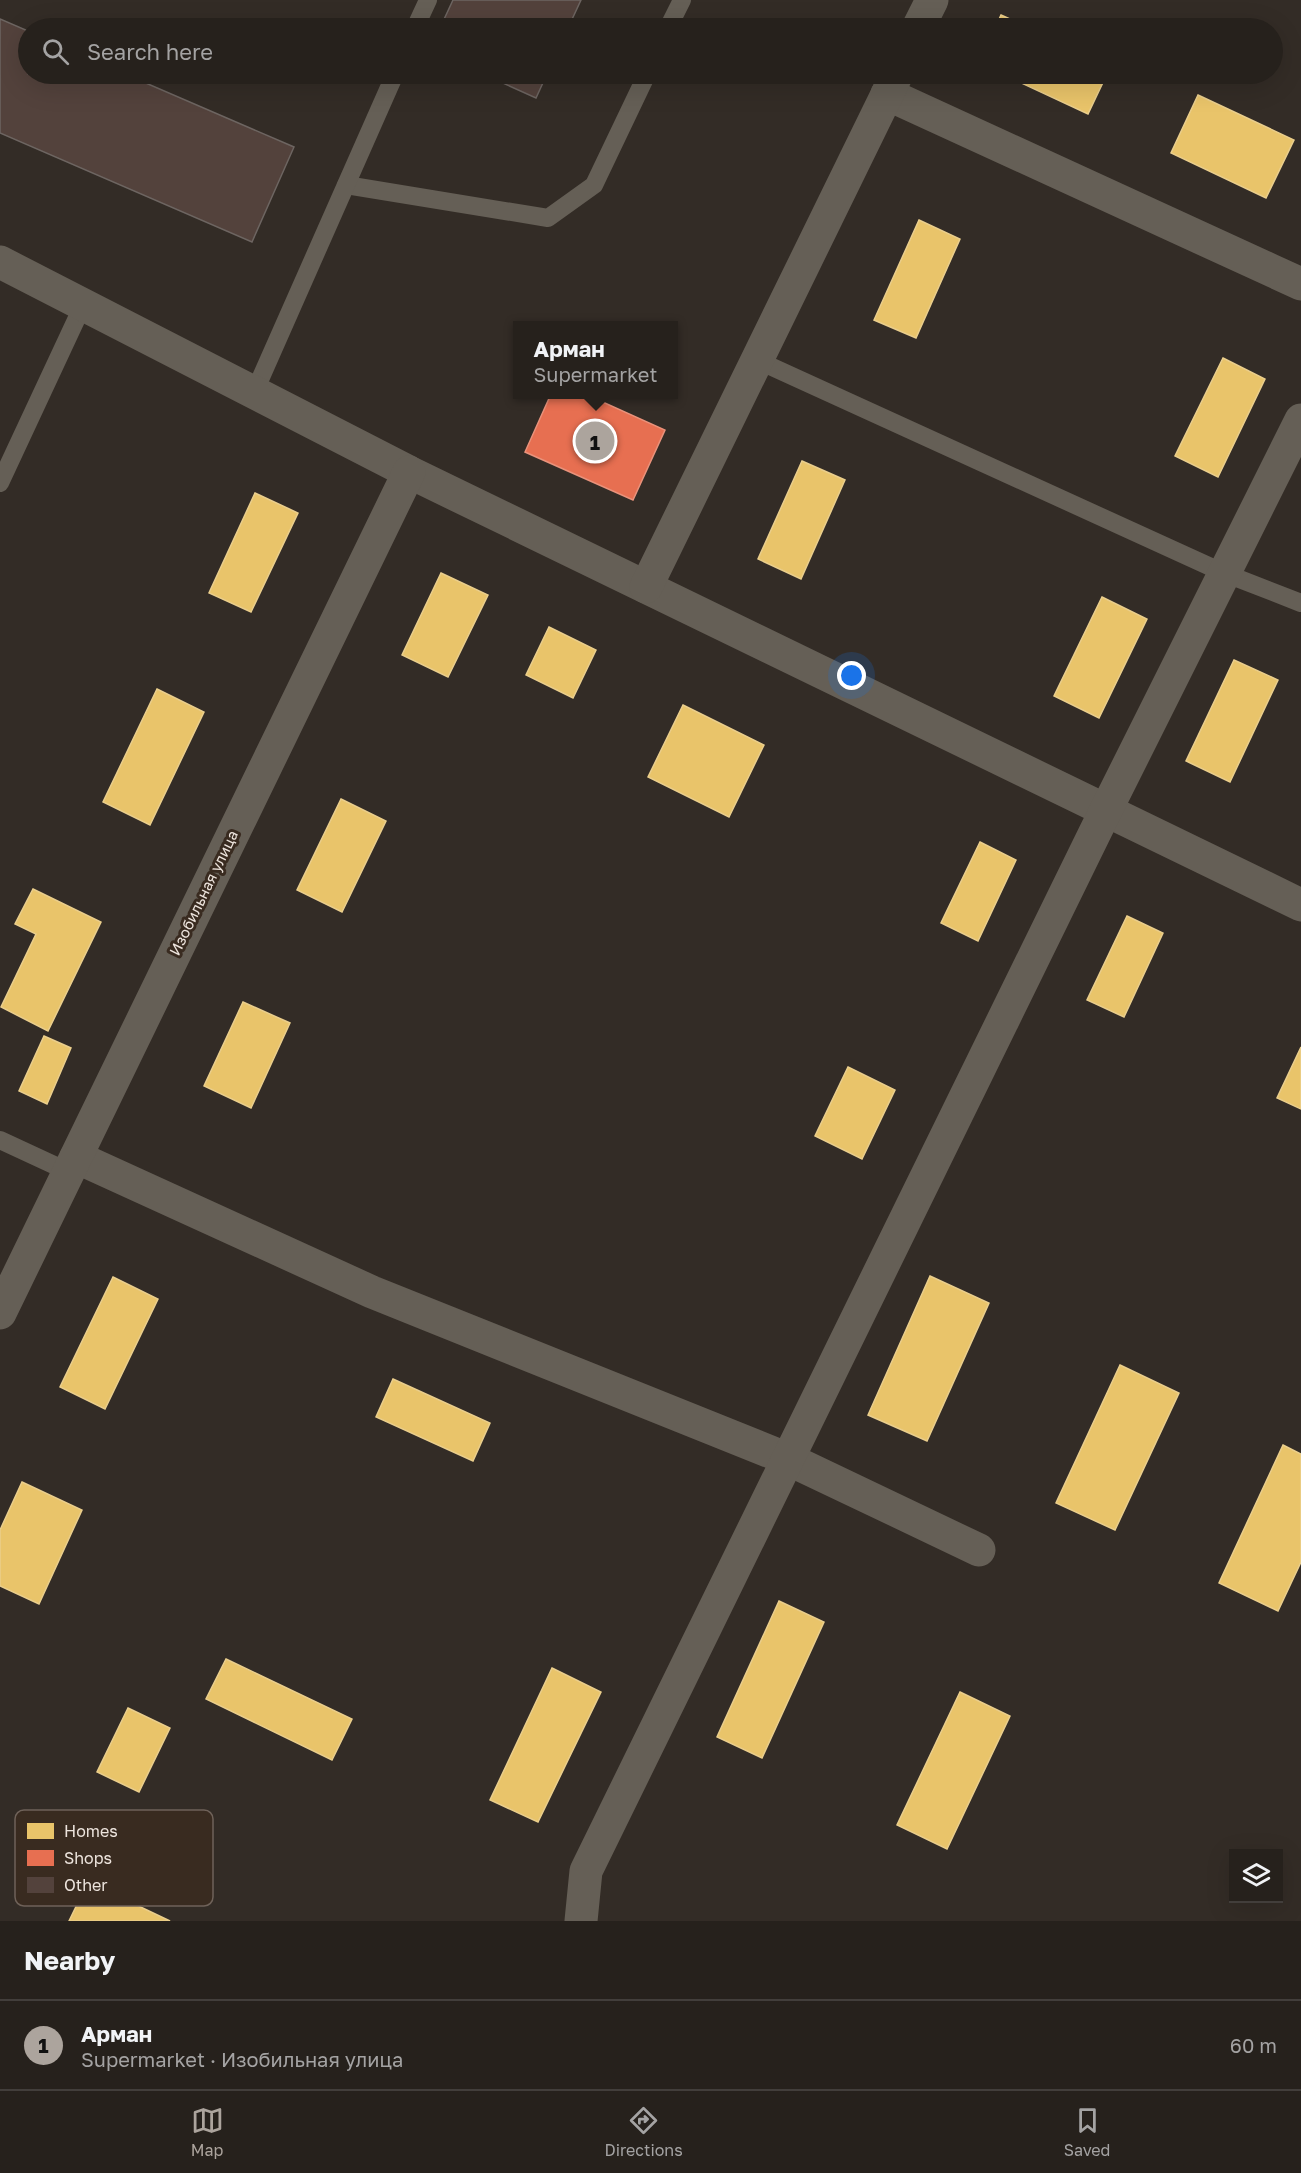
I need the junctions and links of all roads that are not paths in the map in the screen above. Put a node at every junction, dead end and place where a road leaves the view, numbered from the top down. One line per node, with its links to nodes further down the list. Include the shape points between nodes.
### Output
1 (428, 0): 4 (lane)
2 (682, 0): 5 (lane)
3 (932, 0): 6 (street)
4 (420, 18)
5 (673, 18)
6 (923, 18)
7 (391, 84): 10 (lane)
8 (642, 84): 10 (lane, via 594,185 548,218)
9 (892, 84): 12 (street); 14 (street)
10 (346, 185): 15 (lane)
11 (0, 262): 13 (street)
12 (1301, 284)
13 (83, 305): 15 (street); 18 (lane)
14 (757, 360): 19 (lane); 20 (street)
15 (254, 393): 17 (street)
16 (1301, 420): 19 (street)
17 (409, 472): 20 (street); 25 (street, Изобильная улица)
18 (0, 483)
19 (1224, 573): 21 (lane); 22 (street)
20 (646, 587): 22 (street)
21 (1301, 603)
22 (1106, 810): 23 (street); 27 (street)
23 (1301, 905)
24 (0, 1140): 25 (lane)
25 (72, 1165): 26 (street, Изобильная улица); 27 (street, via 372,1292)
26 (0, 1313)
27 (788, 1460): 28 (street); 29 (street, via 586,1871)
28 (979, 1550)
29 (581, 1921)

